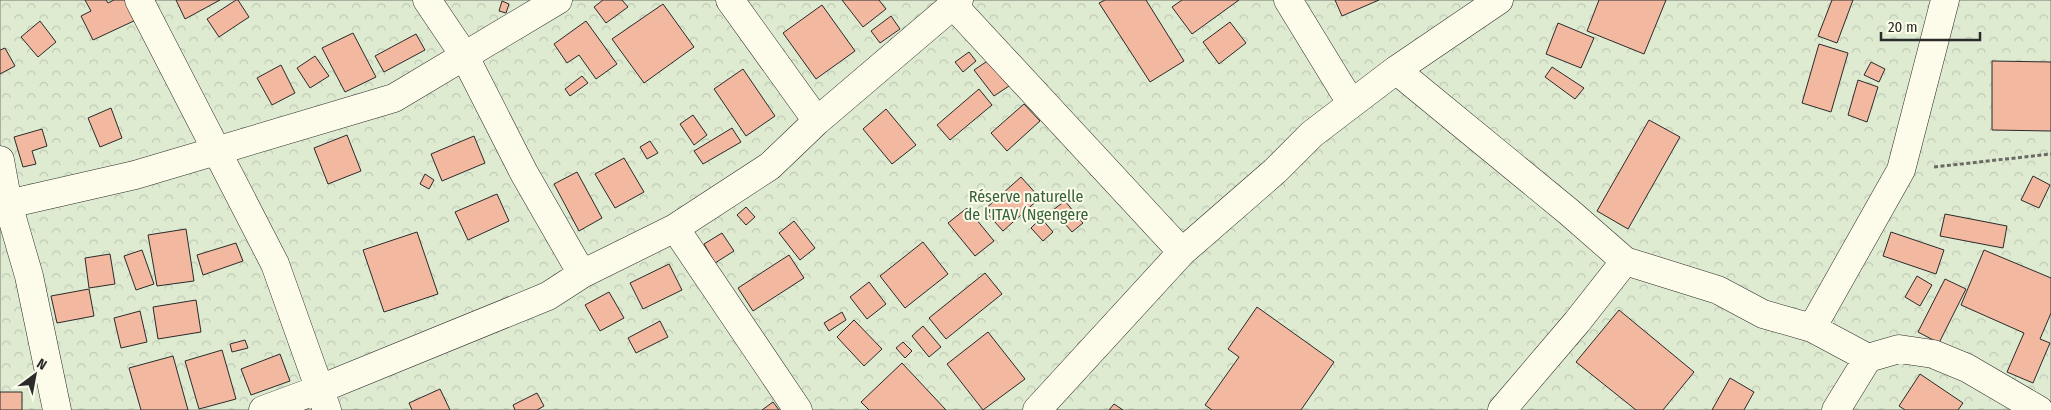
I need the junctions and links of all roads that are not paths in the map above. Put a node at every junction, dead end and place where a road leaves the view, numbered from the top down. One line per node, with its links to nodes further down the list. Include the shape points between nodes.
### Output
1 (139, 0): 13 (street)
2 (427, 0): 9 (street)
3 (558, 0): 9 (street)
4 (730, 0): 12 (street)
5 (1288, 0): 11 (street)
6 (1500, 0): 10 (street)
7 (1945, 0): 20 (street, via 1901,170)
8 (956, 3): 12 (street); 17 (street)
9 (464, 55): 13 (street, via 394,98); 19 (street, via 524,173)
10 (1396, 70): 11 (street); 18 (street)
11 (1351, 103): 17 (street, via 1312,134 1275,171)
12 (817, 121): 16 (street, via 770,166)
13 (216, 149): 15 (street, via 134,174); 22 (street, via 275,264)
14 (0, 160): 15 (street)
15 (8, 204): 23 (street, via 29,276)
16 (675, 228): 19 (street); 25 (street)
17 (1182, 252): 26 (street)
18 (1625, 261): 20 (street, via 1718,290 1763,314); 27 (street)
19 (582, 274): 22 (street, via 548,296)
20 (1812, 328): 21 (street)
21 (1868, 358): 28 (street); 29 (street, via 1899,349 1933,354 1967,368)
22 (324, 400): 24 (street)
23 (57, 410)
24 (263, 410)
25 (798, 410)
26 (1037, 410)
27 (1502, 410)
28 (1836, 410)
29 (2039, 410)

